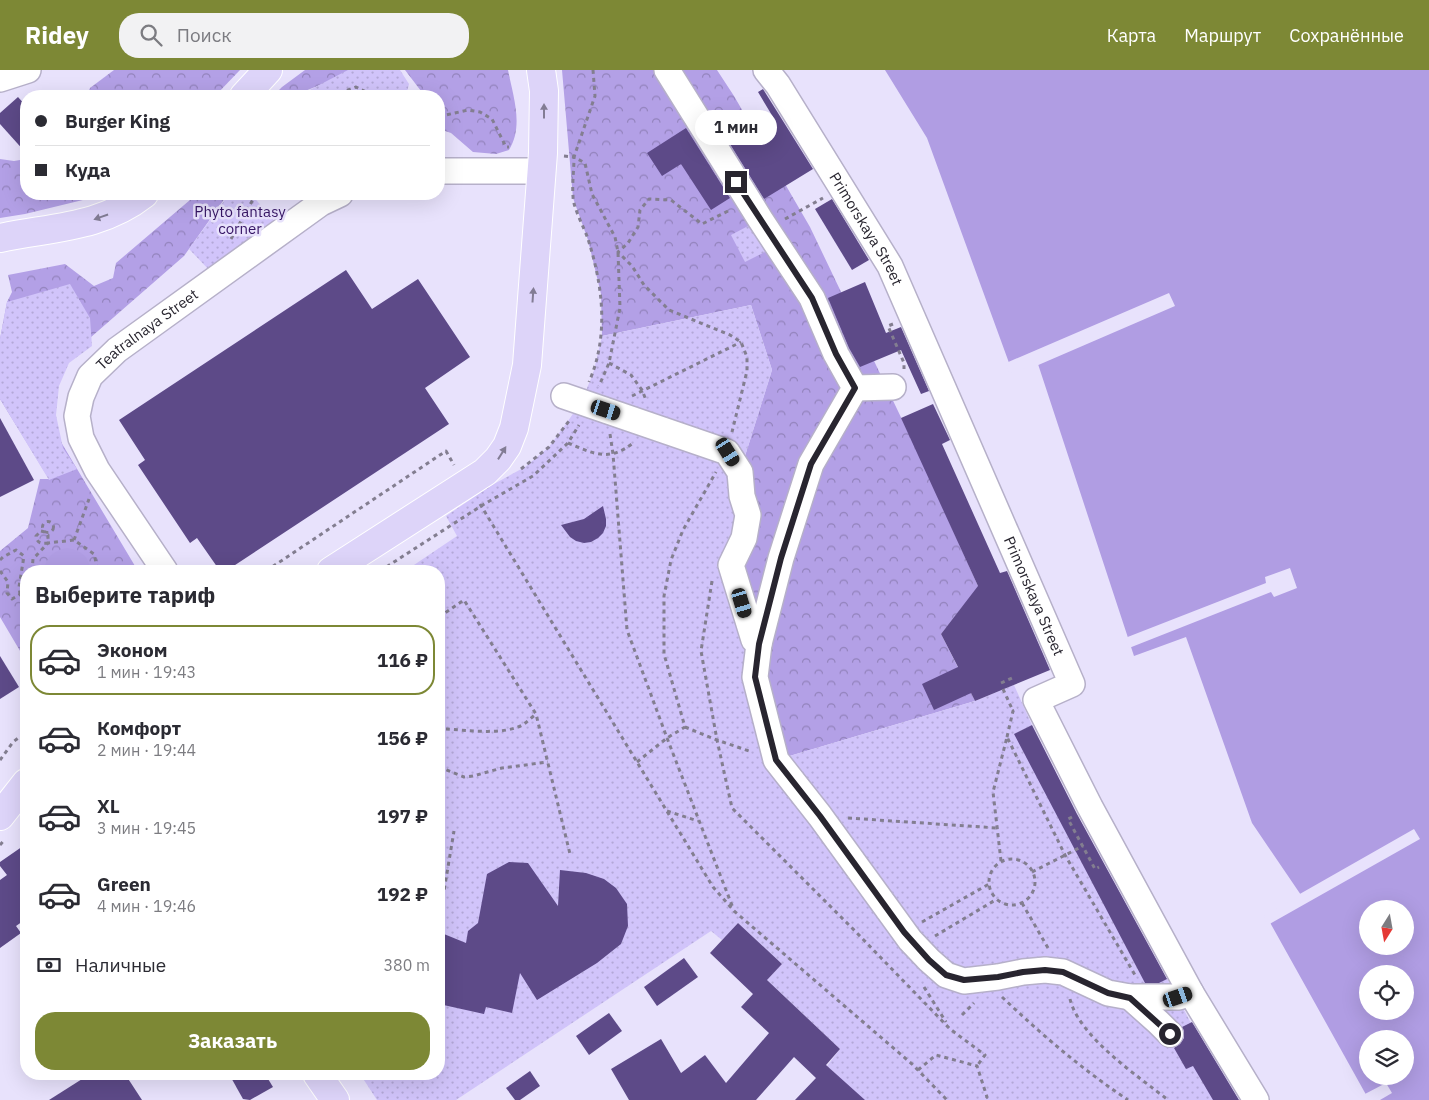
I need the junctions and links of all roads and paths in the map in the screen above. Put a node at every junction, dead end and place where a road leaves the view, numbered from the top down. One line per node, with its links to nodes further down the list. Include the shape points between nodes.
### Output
1 (28, 70): 7 (street)
2 (268, 70): 8 (main road)
3 (541, 70): 13 (main road, one-way to 3, via 544,91)
4 (593, 70): 12 (path, via 595,96)
5 (667, 70): 20 (street)
6 (772, 77): 15 (street, Primorskaya Street)
7 (0, 79)
8 (250, 90)
9 (348, 90): 10 (path, via 356,87)
10 (362, 90)
11 (445, 115): 13 (path, via 468,110 480,112 492,119 506,147)
12 (574, 158): 13 (path); 23 (path, via 584,163 592,194 615,237); 28 (path, via 573,198 588,240 601,294 602,336 593,374)
13 (543, 162): 14 (street); 34 (main road, one-way to 13, via 498,460 516,422 528,365)
14 (445, 170)
15 (841, 188): 20 (path, via 785,219 773,203); 87 (street, Primorskaya Street, via 890,266 1072,684 1036,700)
16 (134, 200): 21 (main road, one-way to 21, via 108,216 79,225)
17 (253, 200): 22 (path)
18 (327, 200): 42 (street, Teatralnaya Street, via 125,345 90,376 77,416 81,438 98,470)
19 (728, 211): 23 (path, via 702,224 672,200 649,199 640,210 638,227)
20 (756, 214): 27 (street, via 812,298)
21 (0, 238)
22 (231, 240)
23 (618, 252): 24 (path, via 632,266 644,286 669,310 730,334); 25 (path, via 620,308)
24 (741, 342): 29 (path); 31 (path, via 747,357 747,371)
25 (609, 363)
26 (893, 387): 27 (street)
27 (855, 388): 50 (street, via 811,464 781,558)
28 (572, 399): 29 (street); 33 (path, via 568,421 548,447)
29 (606, 410): 31 (street); 32 (path)
30 (568, 443): 32 (path, via 593,454)
31 (728, 452): 45 (street, via 740,472 748,515 744,538); 56 (path, via 683,530 671,560 664,596 664,654)
32 (613, 454): 59 (path, via 627,630)
33 (516, 472)
34 (466, 484): 43 (path, via 446,451); 44 (main road); 64 (path)
35 (92, 491): 36 (path)
36 (74, 540): 37 (path); 41 (path, via 94,554)
37 (48, 543): 37 (path, via 38,542 38,533 45,532); 40 (path, via 33,559)
38 (0, 560): 39 (path, via 16,550 24,556)
39 (23, 565)
40 (32, 565)
41 (97, 565)
42 (161, 565)
43 (275, 565)
44 (340, 565)
45 (731, 565): 50 (street, via 754,640); 60 (path, via 713,571 701,651)
46 (0, 571): 48 (path, via 8,582 7,593 12,599)
47 (20, 581): 48 (path)
48 (20, 594)
49 (445, 613): 55 (path, via 464,600)
50 (759, 644): 62 (street, via 755,677)
51 (1012, 678): 52 (path)
52 (1001, 683)
53 (1004, 689): 54 (path)
54 (1013, 711)
55 (536, 714): 57 (path, via 512,728); 63 (path)
56 (685, 726): 59 (path); 60 (path)
57 (446, 729)
58 (20, 737): 61 (path)
59 (667, 738): 64 (path); 70 (path)
60 (717, 740): 62 (path); 89 (path, via 732,808)
61 (0, 760)
62 (776, 760): 69 (street)
63 (548, 762): 65 (path, via 464,777); 74 (path)
64 (638, 762): 67 (path)
65 (445, 769)
66 (20, 791): 68 (main road)
67 (667, 811): 70 (path); 82 (path, via 713,887)
68 (0, 816)
69 (820, 816): 71 (path); 83 (street)
70 (699, 821): 82 (path)
71 (997, 828): 75 (path, via 994,792 1007,737); 76 (path)
72 (454, 831): 78 (path)
73 (1083, 846): 75 (path)
74 (570, 854)
75 (1066, 855): 77 (path); 88 (path)
76 (1001, 861): 77 (path, via 1019,860); 79 (path, via 994,867)
77 (1032, 872): 81 (path, via 1034,889)
78 (445, 874)
79 (989, 884): 80 (path); 83 (path)
80 (997, 899): 81 (path, via 1004,904); 83 (path)
81 (1022, 903): 84 (path)
82 (734, 911): 92 (path)
83 (910, 939): 85 (street, via 946,975 964,980)
84 (1063, 972): 85 (street, via 1045,970); 88 (street, via 1108,993); 98 (path, via 1072,1009 1089,1032 1114,1058)
85 (981, 979): 97 (path, via 1047,1039)
86 (920, 981): 89 (path)
87 (1191, 993): 88 (street, via 1178,997); 99 (street, Primorskaya Street)
88 (1139, 998): 90 (street)
89 (950, 1029): 91 (path, via 985,1055)
90 (1170, 1034)
91 (977, 1066): 92 (path, via 936,1055); 96 (path, via 987,1097)
92 (918, 1070): 94 (path)
93 (321, 1080): 95 (main road)
94 (945, 1099)
95 (335, 1100)
96 (984, 1100)
97 (1128, 1100)
98 (1168, 1100)
99 (1256, 1100)

